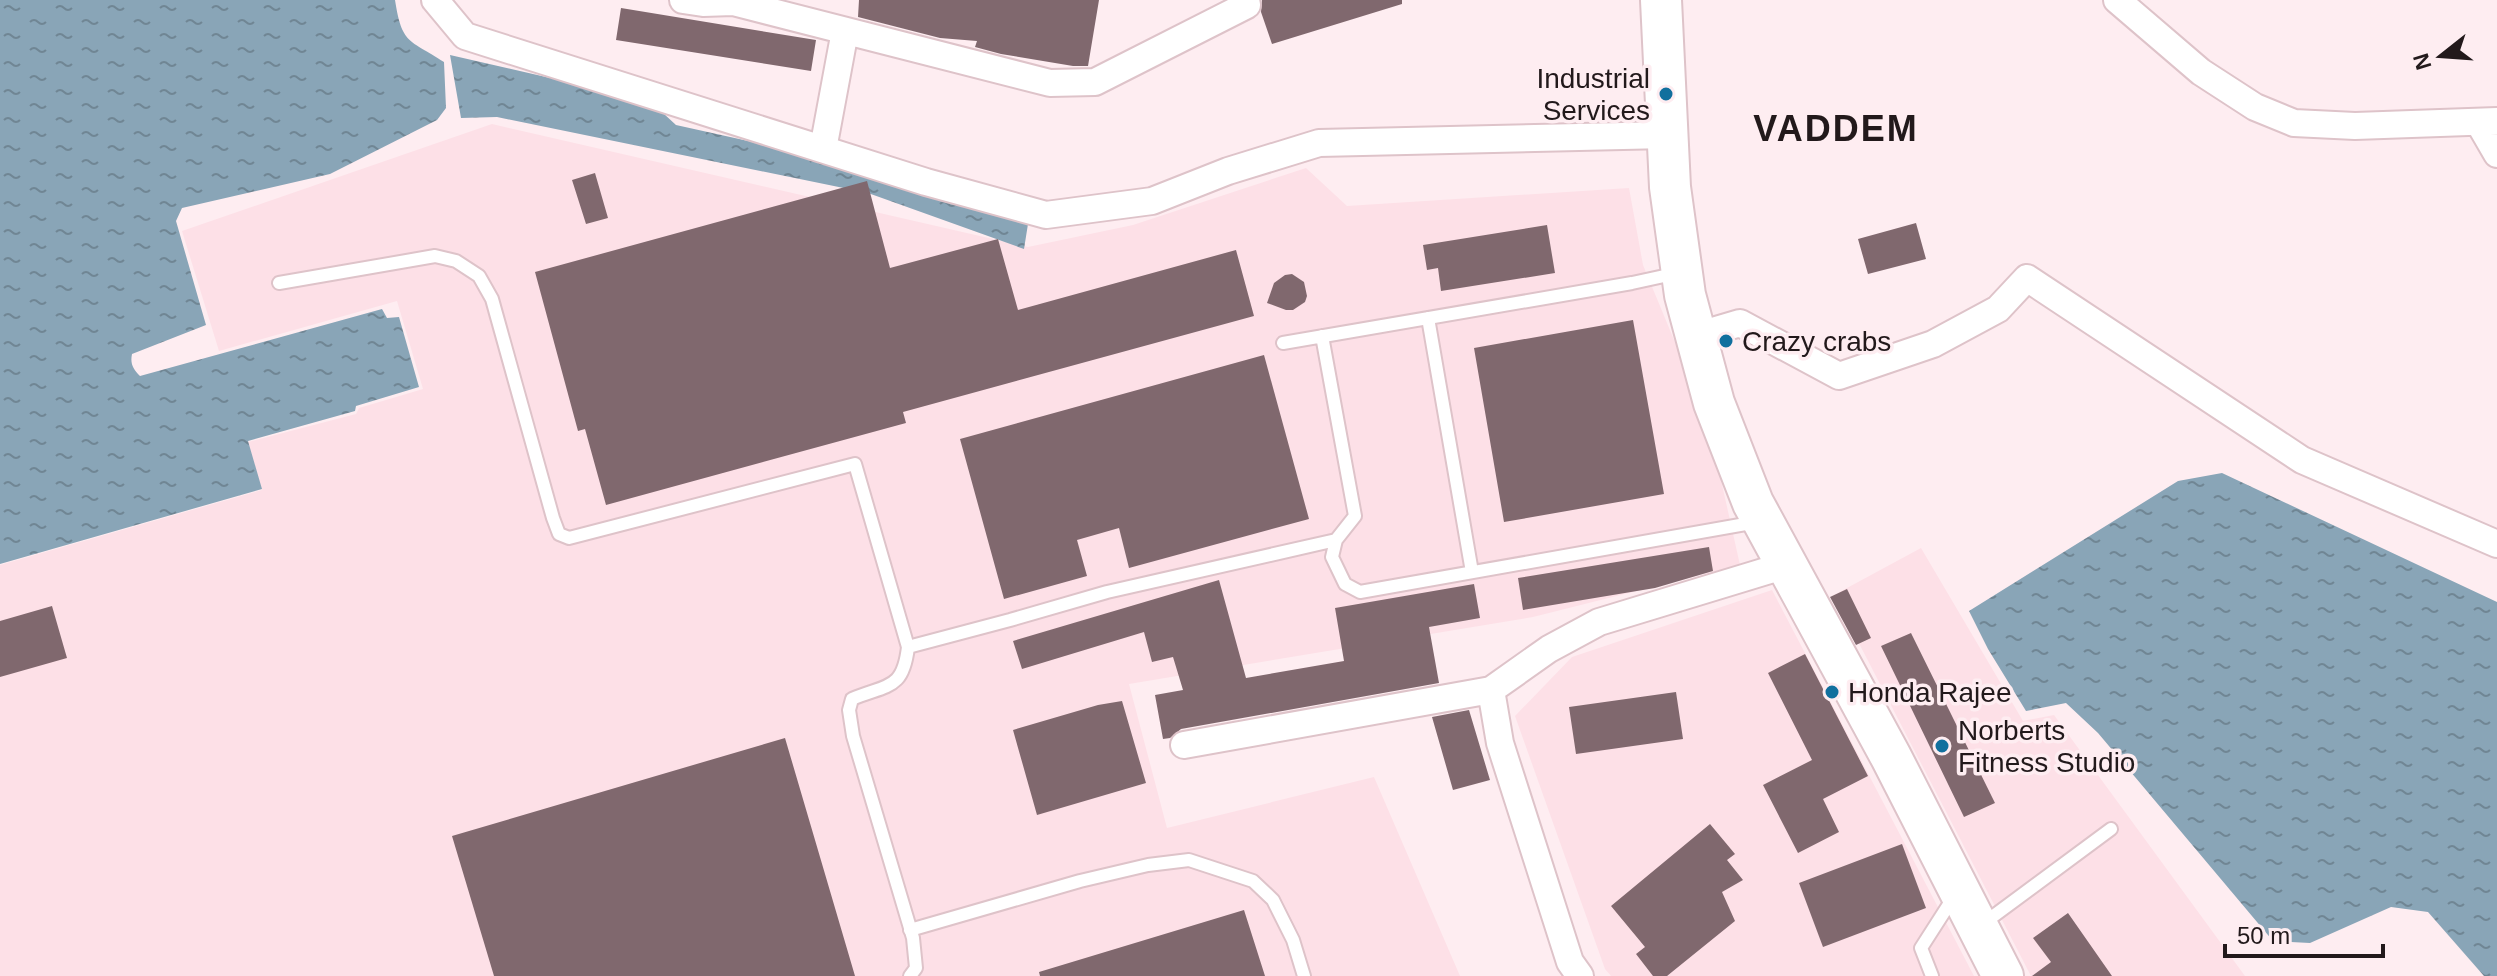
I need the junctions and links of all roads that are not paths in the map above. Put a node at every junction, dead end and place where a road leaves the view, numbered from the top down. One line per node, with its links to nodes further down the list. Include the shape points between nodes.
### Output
1 (435, 0): 10 (street, via 465,36)
2 (683, 0): 6 (street)
3 (1246, 0): 7 (street, via 1247,5 1095,82 1050,83)
4 (1661, 0): 9 (main road)
5 (2117, 0): 8 (street, via 2201,72 2255,107 2294,123)
6 (735, 1): 7 (street)
7 (845, 31): 10 (street)
8 (2488, 122): 11 (street)
9 (1667, 135): 10 (street, via 1319,143 1152,201 1046,215); 12 (main road)
10 (823, 149)
11 (2497, 154)
12 (1681, 272): 14 (lane); 16 (main road)
13 (279, 283): 23 (lane, via 435,256 456,261 479,276 500,322 553,518 559,534 569,538 855,464)
14 (1428, 318): 15 (lane); 22 (lane)
15 (1322, 336): 17 (lane); 19 (lane, via 1355,516)
16 (1696, 336): 18 (main road, via 1714,403); 20 (street, via 1740,323 1839,376 1933,344 1998,309 2027,278 2302,460)
17 (1283, 343)
18 (1763, 521): 21 (main road); 22 (lane)
19 (1336, 540): 22 (lane, via 1332,557 1345,584 1360,592); 23 (lane, via 1107,592)
20 (2497, 544)
21 (1786, 565): 24 (street, via 1599,622); 27 (main road)
22 (1472, 572)
23 (908, 647): 29 (lane, via 897,682 852,699 849,710)
24 (1491, 690): 25 (street); 32 (street, via 1505,758 1570,962)
25 (1184, 745)
26 (2111, 829): 28 (lane)
27 (1959, 889): 28 (main road); 33 (lane, via 1921,948)
28 (1979, 928): 34 (main road)
29 (910, 930): 30 (lane, via 916,968); 31 (lane, via 1080,881 1189,860 1253,881 1273,900)
30 (910, 976)
31 (1304, 976)
32 (1580, 976)
33 (1932, 976)
34 (2003, 976)

